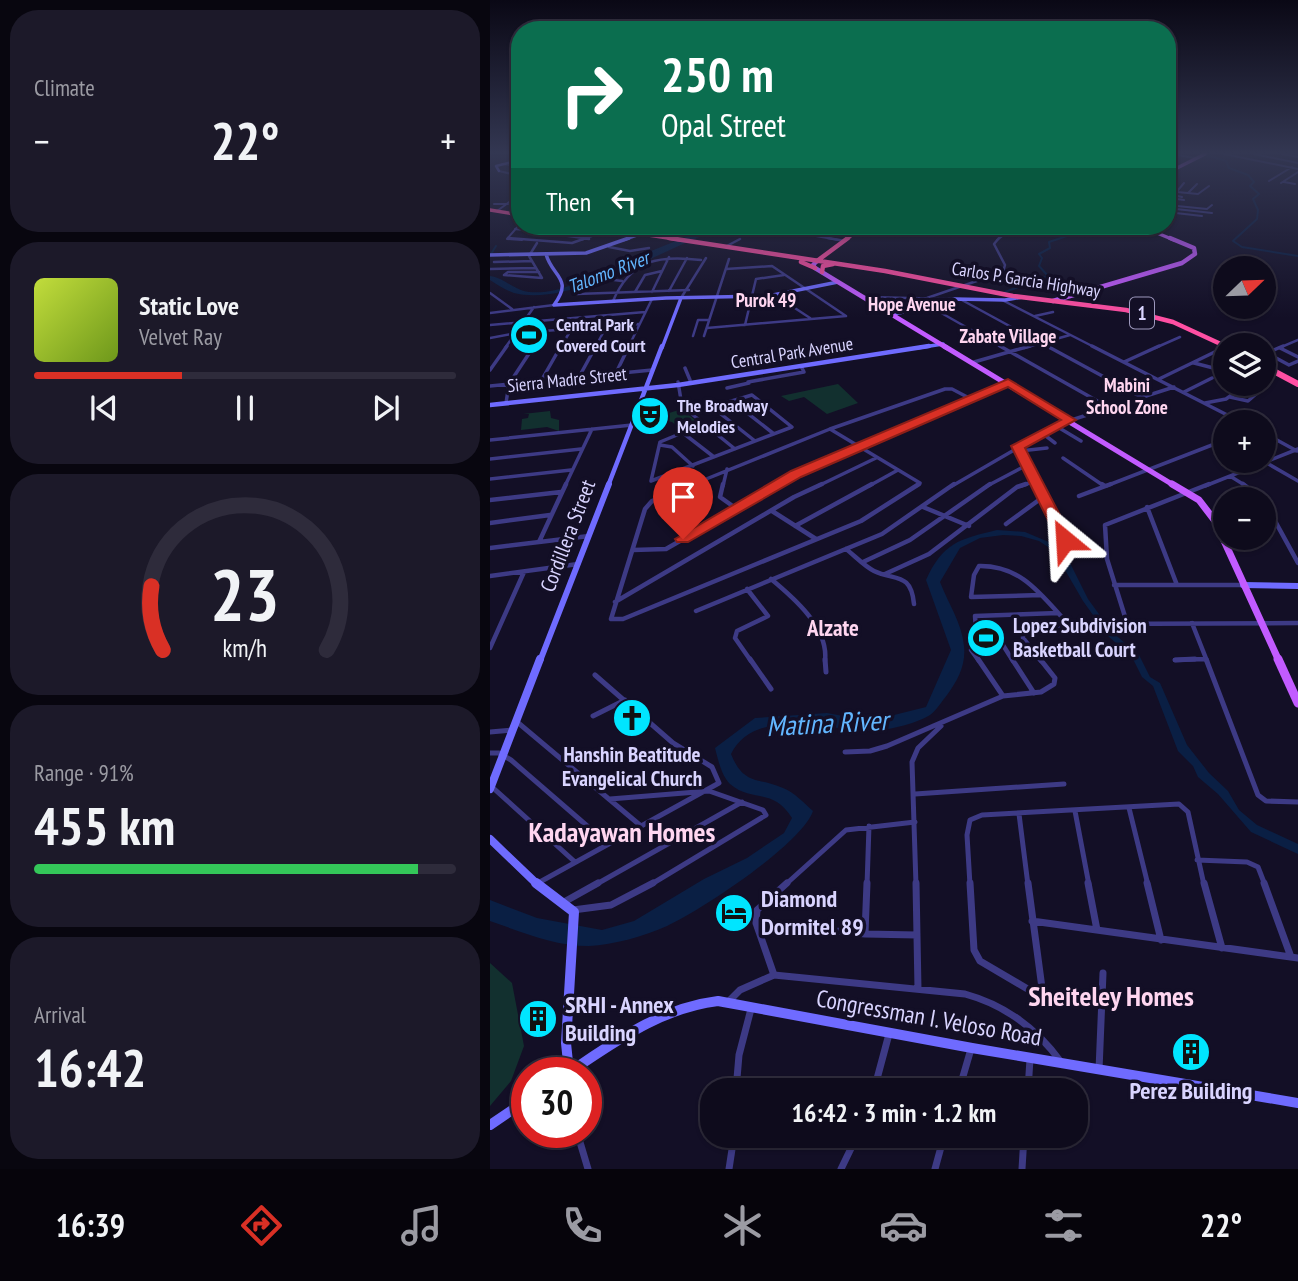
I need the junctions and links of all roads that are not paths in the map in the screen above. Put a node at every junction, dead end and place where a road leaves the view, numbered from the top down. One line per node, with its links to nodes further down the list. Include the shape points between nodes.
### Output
1 (508, 209): 6 (street)
2 (509, 209): 6 (highway)
3 (1176, 209): 8 (street)
4 (1179, 209): 7 (street)
5 (490, 210): 6 (highway)
6 (497, 211)
7 (1212, 213)
8 (1202, 216)
9 (511, 233): 21 (street, via 507,239)
10 (560, 235): 18 (street)
11 (598, 235): 18 (street)
12 (639, 235): 22 (street)
13 (648, 235): 23 (highway, 1)
14 (805, 235): 20 (street)
15 (853, 235): 20 (highway)
16 (1002, 235): 50 (street, via 994,244 1006,269)
17 (1164, 235): 70 (main road, via 1186,243 1195,254 1182,262)
18 (590, 239): 21 (street)
19 (740, 239): 23 (street)
20 (845, 241): 25 (highway)
21 (537, 243): 26 (street)
22 (609, 247): 24 (street, via 627,251); 27 (street)
23 (725, 247): 29 (highway, 1)
24 (649, 248)
25 (827, 253): 34 (highway); 37 (highway); 39 (highway, via 827,259)
26 (530, 254): 27 (street); 28 (street); 36 (street)
27 (546, 254): 71 (street, via 561,275 562,287)
28 (490, 255)
29 (789, 256): 34 (highway, 1); 41 (highway)
30 (670, 257): 31 (street); 45 (street); 48 (street, via 635,269)
31 (688, 258): 35 (street); 53 (street)
32 (706, 258): 35 (street)
33 (729, 259): 43 (street)
34 (806, 259): 37 (highway, 1)
35 (701, 260): 52 (street)
36 (532, 261): 38 (street); 44 (street)
37 (817, 261): 39 (highway, Carlos P. Garcia Highway / 1); 41 (main road)
38 (494, 262)
39 (836, 264): 46 (highway, via 824,266); 50 (highway, Carlos P. Garcia Highway / 1)
40 (628, 268): 48 (street, via 611,276)
41 (815, 268): 46 (main road)
42 (490, 269): 44 (street)
43 (726, 269): 47 (street, via 769,265); 60 (street)
44 (537, 270): 44 (street, via 507,272 504,275 542,278)
45 (663, 271): 54 (street); 57 (street, via 645,275)
46 (822, 272): 49 (main road)
47 (785, 275): 51 (street); 61 (street, via 756,279)
48 (622, 281): 58 (street)
49 (838, 282): 51 (street); 62 (main road)
50 (961, 286): 63 (highway, Carlos P. Garcia Highway / 1); 65 (street)
51 (807, 289): 59 (street); 80 (street, via 846,316)
52 (689, 290): 53 (street); 64 (street)
53 (669, 291): 54 (street)
54 (652, 292): 57 (street)
55 (490, 293): 74 (street)
56 (577, 293): 58 (street)
57 (635, 293): 58 (street)
58 (615, 294): 69 (street)
59 (775, 295): 61 (street); 80 (street)
60 (716, 297): 61 (street); 64 (street); 81 (street)
61 (752, 297): 84 (street)
62 (865, 297): 65 (street); 78 (main road)
63 (1023, 297): 68 (street); 70 (highway, Carlos P. Garcia Highway / 1)
64 (681, 298): 66 (street); 114 (street, Cordillera Street)
65 (927, 298): 67 (street)
66 (652, 299): 69 (street); 75 (street)
67 (957, 299): 68 (street); 72 (street); 99 (street)
68 (1002, 300): 79 (street)
69 (613, 301): 71 (street)
70 (1053, 301): 96 (highway, Carlos P. Garcia Highway / 1, via 1154,316)
71 (554, 305): 73 (street)
72 (929, 306): 78 (street); 101 (street)
73 (534, 307): 74 (street); 82 (street)
74 (512, 310): 77 (street)
75 (645, 312): 82 (street); 83 (street)
76 (1052, 312): 79 (street)
77 (490, 313)
78 (894, 314): 98 (main road)
79 (1035, 316): 91 (street)
80 (811, 319): 84 (street)
81 (709, 320): 87 (street); 92 (street, via 698,320)
82 (525, 321): 85 (street); 90 (street)
83 (639, 324): 86 (street); 116 (street)
84 (745, 325): 87 (street)
85 (490, 326)
86 (607, 327): 88 (street); 118 (street)
87 (707, 328): 93 (street)
88 (572, 329): 89 (street); 122 (street)
89 (544, 331): 90 (street); 126 (street)
90 (516, 333): 95 (street); 113 (street)
91 (1071, 335): 99 (street); 107 (street)
92 (693, 336)
93 (704, 336)
94 (1180, 337): 107 (street)
95 (490, 338)
96 (1213, 341)
97 (1298, 342): 100 (street)
98 (942, 343): 103 (street, Central Park Avenue); 106 (main road)
99 (1041, 343): 101 (street); 134 (street)
100 (1279, 347): 104 (street); 105 (street, via 1267,353)
101 (1010, 352): 106 (street); 142 (street)
102 (1213, 353): 109 (street)
103 (851, 357): 110 (street, Central Park Avenue); 117 (street, Central Park Avenue)
104 (1298, 359): 105 (street, via 1290,365)
105 (1280, 361): 108 (street)
106 (974, 362): 125 (main road)
107 (1124, 362): 120 (street)
108 (1276, 362)
109 (1194, 363): 112 (street); 120 (street)
110 (801, 366): 117 (street, Central Park Avenue); 123 (street, via 804,372)
111 (685, 368): 121 (street)
112 (1213, 368)
113 (490, 370)
114 (652, 370): 116 (street); 129 (street, Cordillera Street)
115 (1276, 372): 127 (highway)
116 (615, 373): 118 (street)
117 (744, 373): 121 (street, Central Park Avenue); 123 (street); 124 (street, Central Park Avenue)
118 (579, 377): 122 (street)
119 (1212, 378): 132 (street)
120 (1158, 379): 130 (street)
121 (690, 380): 124 (street, Central Park Avenue)
122 (541, 381): 126 (street)
123 (748, 382): 131 (street)
124 (678, 383): 129 (street, Central Park Avenue); 144 (street, via 682,406)
125 (1010, 383): 136 (street); 146 (main road)
126 (509, 384): 128 (street); 137 (street)
127 (1298, 384)
128 (490, 386)
129 (646, 387): 137 (street, Sierra Madre Street); 147 (street, Cordillera Street)
130 (1174, 387): 132 (street); 134 (street)
131 (727, 388)
132 (1184, 392): 140 (street)
133 (1253, 396): 135 (street, via 1247,401)
134 (1141, 397): 142 (street)
135 (1230, 397): 140 (street)
136 (974, 398): 150 (street, via 946,388); 161 (street)
137 (506, 401): 139 (street, Sierra Madre Street)
138 (732, 401): 141 (street); 152 (street); 152 (street, via 752,395 792,428)
139 (490, 403)
140 (1205, 403): 143 (street)
141 (712, 407): 144 (street); 156 (street)
142 (1109, 407): 146 (street)
143 (1218, 410)
144 (691, 413): 145 (street)
145 (698, 419): 151 (street); 164 (street)
146 (1070, 420): 148 (street); 174 (main road)
147 (632, 425): 149 (street); 204 (street, Cordillera Street)
148 (1056, 426): 153 (street); 157 (street)
149 (592, 429): 155 (street); 162 (street)
150 (830, 429): 161 (street); 175 (street)
151 (684, 433): 160 (street); 167 (street)
152 (774, 433): 156 (street)
153 (1042, 433): 158 (street); 165 (street)
154 (1276, 439): 166 (street)
155 (490, 440)
156 (755, 441): 164 (street)
157 (1081, 441)
158 (1055, 443)
159 (1213, 444): 174 (street)
160 (659, 445): 173 (street, via 675,449); 173 (street, via 651,481)
161 (857, 447): 168 (street); 194 (street)
162 (582, 448): 171 (street); 177 (street)
163 (1047, 448): 165 (street)
164 (734, 449): 167 (street)
165 (1019, 449): 172 (street); 192 (street, via 976,469)
166 (1297, 450): 170 (street)
167 (715, 458): 173 (street)
168 (877, 458): 178 (street); 195 (street)
169 (1063, 458): 185 (street)
170 (1276, 458)
171 (490, 459)
172 (1027, 465): 182 (street); 197 (street, via 1002,475)
173 (693, 466)
174 (1150, 468): 185 (street); 187 (main road)
175 (727, 469): 184 (street); 194 (street, via 720,498)
176 (1276, 469): 183 (street)
177 (572, 470): 181 (street); 188 (street)
178 (898, 470): 201 (street); 205 (street, via 920,483 861,522)
179 (1234, 473): 180 (street)
180 (1229, 475): 186 (street); 187 (street)
181 (490, 479)
182 (1035, 481): 190 (street); 202 (street, via 1017,487)
183 (1298, 481)
184 (687, 485): 203 (street, via 679,518); 210 (street, via 648,503)
185 (1105, 486): 189 (street)
186 (1250, 487)
187 (1188, 491): 193 (street); 220 (main road, via 1210,512)
188 (562, 492): 191 (street); 196 (street)
189 (1079, 496)
190 (1043, 497): 200 (street); 206 (street)
191 (490, 500)
192 (922, 506): 197 (street); 209 (street, via 882,534)
193 (1147, 507): 218 (street, via 1107,523 1103,532); 219 (street)
194 (735, 508): 203 (street)
195 (772, 511): 201 (street); 224 (street)
196 (551, 515): 198 (street); 207 (street)
197 (944, 516): 202 (street); 211 (street, via 902,545)
198 (490, 523)
199 (1276, 523): 212 (street)
200 (1006, 524)
201 (795, 526): 205 (street)
202 (968, 526): 215 (street, via 925,557)
203 (697, 531): 210 (street, via 662,550)
204 (589, 536): 207 (street); 213 (street, Cordillera Street)
205 (817, 540): 224 (street, via 623,619 612,620)
206 (1065, 540)
207 (539, 542): 208 (street)
208 (490, 548)
209 (846, 549): 211 (street); 217 (street)
210 (633, 550): 224 (street)
211 (863, 562): 215 (street)
212 (1298, 563)
213 (578, 564): 214 (street); 246 (street, Cordillera Street)
214 (525, 571): 216 (street); 234 (street)
215 (885, 574): 225 (street, via 906,582)
216 (490, 576)
217 (772, 579): 222 (street); 237 (street, via 809,614 825,651)
218 (1114, 584): 219 (street); 231 (street)
219 (1178, 585): 220 (street)
220 (1243, 585): 221 (street); 229 (main road)
221 (1298, 586)
222 (747, 589): 226 (street); 239 (street, via 768,616 737,631 735,638)
223 (1041, 594): 223 (street, via 971,597 974,575 982,566 1020,574); 227 (street)
224 (615, 602)
225 (914, 604)
226 (696, 611)
227 (1058, 613): 232 (street, via 975,616); 233 (street)
228 (1192, 623): 229 (street); 231 (street); 235 (street)
229 (1260, 623): 230 (street); 243 (main road)
230 (1298, 623)
231 (1127, 624): 233 (street)
232 (977, 625): 240 (street, via 996,634); 241 (street, via 971,650)
233 (1070, 625): 240 (street, via 1023,631 1027,644 1056,680 1051,688)
234 (490, 648)
235 (1206, 659): 236 (street); 258 (street, via 1258,795 1266,801)
236 (1175, 660)
237 (827, 672)
238 (596, 675): 242 (street)
239 (771, 689)
240 (1034, 693): 241 (street)
241 (1002, 696): 245 (street)
242 (625, 700): 244 (street); 254 (street, via 673,743 712,767 719,781)
243 (1298, 703)
244 (593, 716)
245 (949, 720): 249 (street, via 880,749); 255 (street, via 915,748 911,773)
246 (516, 721): 247 (street, Cordillera Street); 256 (street)
247 (512, 730): 248 (street); 251 (street, Cordillera Street)
248 (490, 733)
249 (845, 752)
250 (490, 754): 251 (street)
251 (502, 754): 252 (street, Cordillera Street); 266 (street)
252 (491, 783): 268 (street)
253 (1064, 784): 255 (street)
254 (709, 791): 256 (street); 257 (street); 263 (street)
255 (915, 794): 262 (street)
256 (610, 799): 263 (street)
257 (742, 802): 270 (street); 271 (street, via 762,810 765,817 627,898)
258 (1298, 802)
259 (1129, 808): 260 (street); 267 (street, via 1185,807); 277 (street)
260 (1075, 811): 261 (street); 274 (street)
261 (1019, 814): 272 (street); 272 (street, via 970,820 976,956 1031,991 1040,992)
262 (915, 822): 264 (street); 276 (street)
263 (641, 826): 266 (street)
264 (869, 826): 273 (street, via 842,833 757,909); 275 (street)
265 (490, 839): 269 (street)
266 (608, 844): 268 (street)
267 (1197, 860): 278 (street); 279 (street, via 1255,864)
268 (575, 862): 269 (street)
269 (537, 884): 270 (street)
270 (564, 902): 271 (street)
271 (574, 914): 287 (street)
272 (1032, 921): 274 (street)
273 (756, 923): 275 (street); 281 (street)
274 (1097, 930): 277 (street)
275 (865, 934): 276 (street)
276 (917, 935): 282 (street)
277 (1161, 940): 278 (street)
278 (1222, 948): 279 (street)
279 (1294, 957)
280 (1103, 972): 291 (street)
281 (774, 975): 282 (street); 283 (street, via 740,990)
282 (918, 989): 290 (street, via 986,999 1036,1033)
283 (728, 1002): 284 (street, Congressman I. Veloso Road); 288 (street, Congressman I. Veloso Road, via 682,1006)
284 (752, 1006): 285 (street, Congressman I. Veloso Road); 292 (street)
285 (889, 1033): 286 (street, Congressman I. Veloso Road); 293 (street)
286 (972, 1048): 289 (street, Congressman I. Veloso Road); 294 (street)
287 (566, 1057)
288 (595, 1057)
289 (1030, 1058): 290 (street, Congressman I. Veloso Road); 295 (street)
290 (1061, 1063): 291 (street, Congressman I. Veloso Road)
291 (1098, 1070): 296 (street, Congressman I. Veloso Road)
292 (737, 1078)
293 (877, 1078)
294 (962, 1078)
295 (1029, 1078)
296 (1298, 1103)
297 (511, 1111): 298 (street)
298 (490, 1125)
299 (582, 1148): 304 (street)
300 (732, 1148): 305 (street)
301 (851, 1148): 306 (street)
302 (941, 1148): 307 (street)
303 (1023, 1148): 308 (street)
304 (589, 1169)
305 (729, 1169)
306 (841, 1169)
307 (935, 1169)
308 (1022, 1169)

